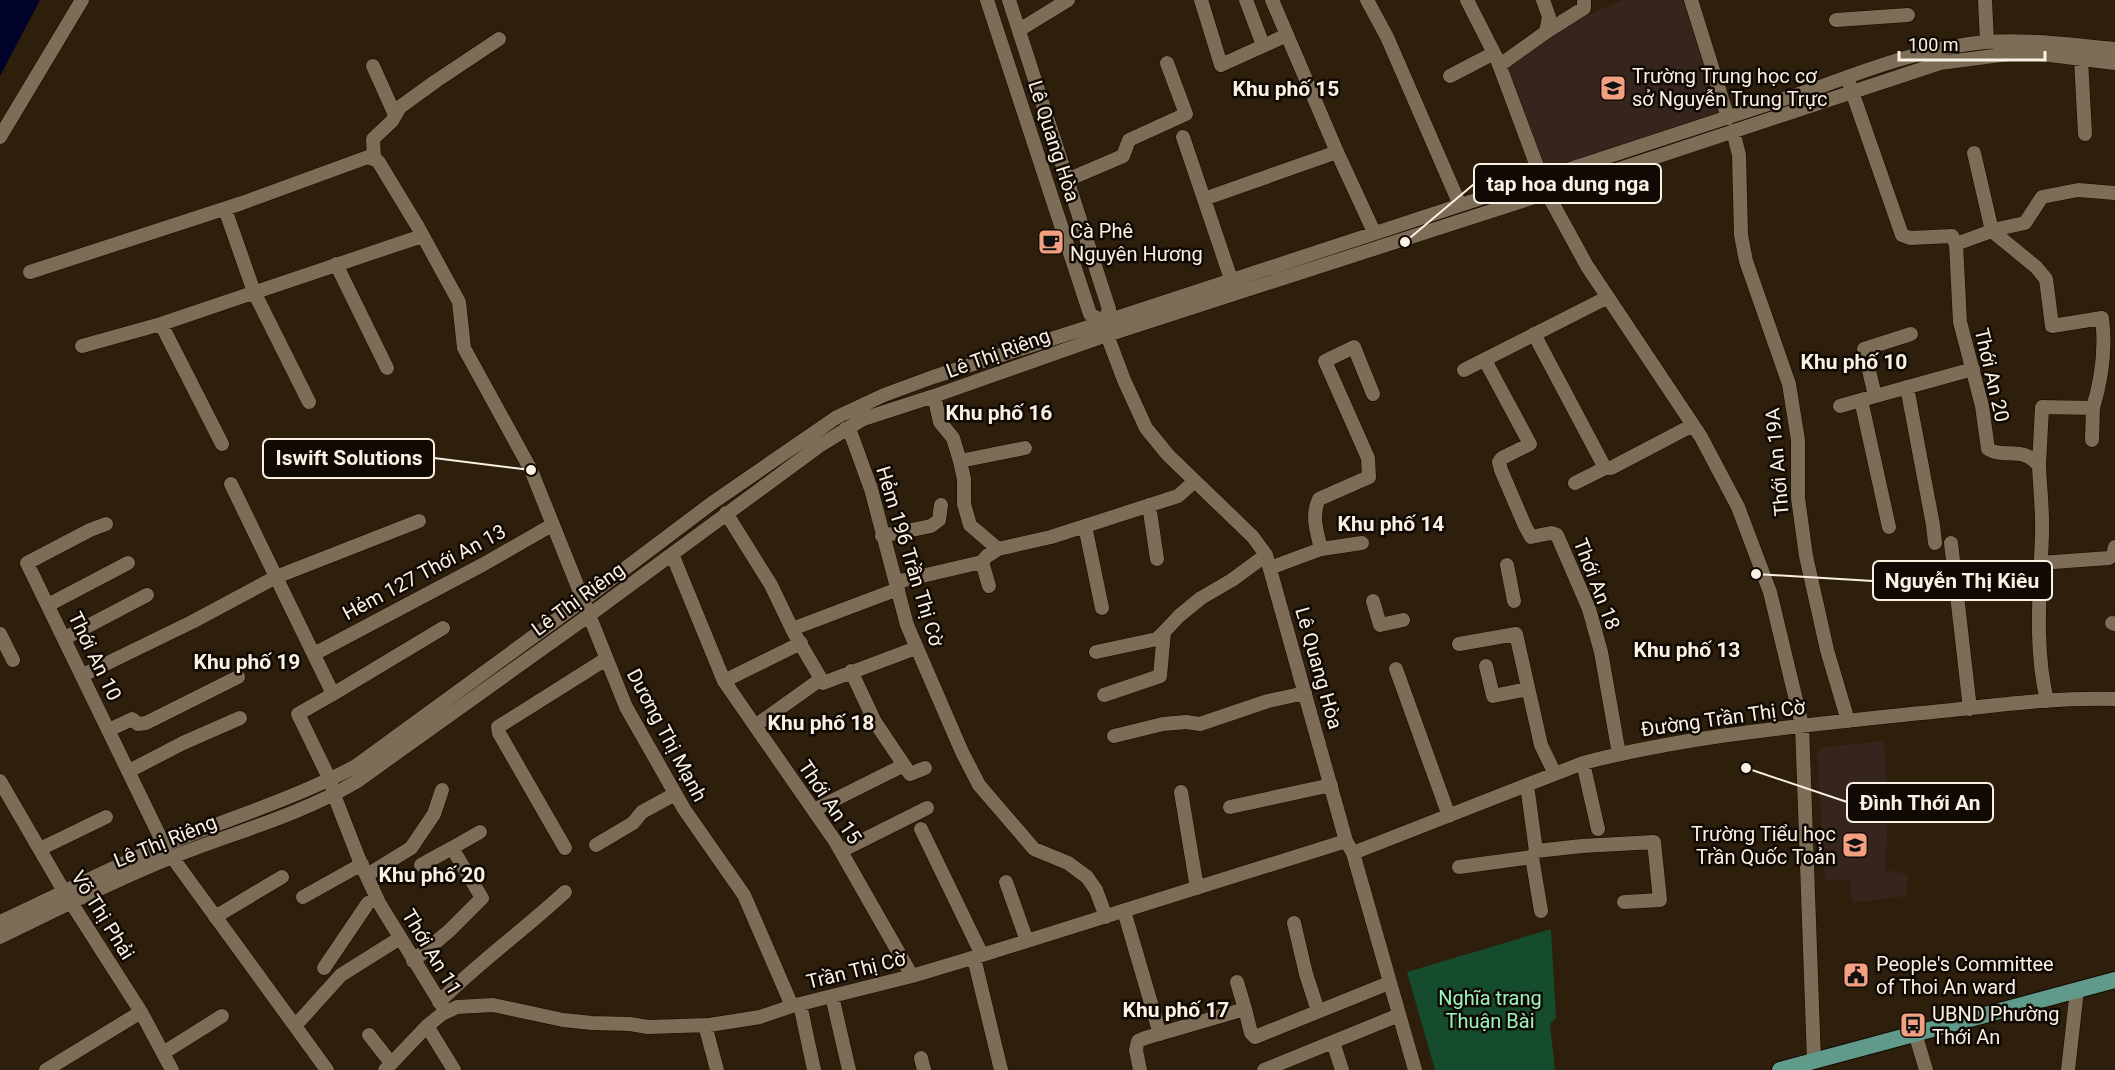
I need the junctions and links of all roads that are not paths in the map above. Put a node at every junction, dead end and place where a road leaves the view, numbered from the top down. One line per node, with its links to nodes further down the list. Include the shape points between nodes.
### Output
1 (81, 0): 34 (street)
2 (987, 0): 57 (street, Lê Quang Hòa, via 1090,314)
3 (1009, 0): 16 (street, Lê Quang Hòa)
4 (1068, 0): 16 (street)
5 (1201, 0): 21 (street, via 1221,65)
6 (1246, 0): 21 (street)
7 (1272, 0): 18 (street)
8 (1367, 0): 44 (street)
9 (1467, 0): 23 (street)
10 (1543, 0): 17 (street, via 1550,17)
11 (1584, 0): 17 (street, via 1584,8)
12 (1691, 0): 31 (street)
13 (1985, 0): 20 (street)
14 (1908, 15): 15 (street)
15 (1836, 20)
16 (1019, 30): 40 (street, Lê Quang Hòa)
17 (1546, 32): 23 (street)
18 (1287, 35): 21 (street); 36 (street)
19 (499, 39): 30 (street, via 400,107)
20 (1987, 42): 22 (street, Lê Thị Riêng); 29 (street, Lê Thị Riêng, via 1933,51)
21 (1263, 45)
22 (2115, 49)
23 (1497, 59): 28 (street); 39 (street)
24 (2081, 59): 26 (street, Lê Thị Riêng); 29 (street, Lê Thị Riêng, via 2040,54 1976,57); 33 (street)
25 (1167, 63): 40 (street, via 1185,114 1129,140 1123,156)
26 (2115, 63)
27 (373, 66): 30 (street)
28 (1450, 76)
29 (1849, 84): 31 (street, Lê Thị Riêng); 32 (street, Lê Thị Riêng); 49 (street, via 1902,235 1952,236)
30 (395, 115): 38 (street, via 373,139)
31 (1728, 118): 39 (street, Lê Thị Riêng)
32 (1733, 131): 41 (street, Lê Thị Riêng); 144 (street, Thới An 19A, via 1739,155 1746,261 1789,384 1798,440 1798,498 1806,556)
33 (2085, 134)
34 (0, 137)
35 (1183, 137): 43 (street)
36 (1337, 152): 43 (street); 47 (street)
37 (1974, 153): 46 (street)
38 (374, 158): 45 (street); 48 (street, Dương Thị Mạnh)
39 (1540, 179): 41 (street); 44 (street, Lê Thị Riêng)
40 (1068, 180): 57 (street, Lê Quang Hòa, via 1109,309)
41 (1547, 193): 54 (street); 57 (street, Lê Thị Riêng)
42 (2115, 193): 46 (street, via 2078,190 2042,196 2025,223)
43 (1204, 199): 52 (street)
44 (1460, 205): 47 (street, Lê Thị Riêng)
45 (225, 208): 51 (street); 53 (street)
46 (1992, 231): 49 (street); 55 (street, via 2046,279 2052,326)
47 (1374, 232): 52 (street, Lê Thị Riêng)
48 (423, 236): 50 (street); 89 (street, Dương Thị Mạnh, via 459,302 465,348 531,470)
49 (1956, 244): 63 (street, Thới An 20, via 1960,322)
50 (336, 264): 53 (street); 62 (street)
51 (30, 272)
52 (1231, 279): 57 (street, Lê Thị Riêng)
53 (254, 292): 56 (street); 70 (street)
54 (1608, 297): 59 (street); 73 (street)
55 (2108, 316): 72 (street, via 2102,379)
56 (161, 324): 60 (street); 76 (street)
57 (1106, 328): 67 (street, Lê Thị Riêng); 81 (street, Lê Quang Hòa, via 1146,428); 110 (street, Lê Thị Riêng, via 933,377 837,417 712,503)
58 (1911, 333): 68 (street, via 1864,349)
59 (1534, 334): 61 (street); 80 (street)
60 (82, 346)
61 (1489, 359): 64 (street); 149 (street, Thới An 18, via 1487,364 1530,444 1502,458 1501,470 1531,537 1557,535 1589,609 1601,652)
62 (387, 368)
63 (1973, 369): 65 (street); 79 (street, Thới An 20, via 1988,449 2033,458)
64 (1464, 370)
65 (1907, 387): 68 (street); 94 (street)
66 (1373, 394): 98 (street, via 1354,347 1325,361 1368,459 1369,477 1319,499 1315,525)
67 (934, 396): 74 (street, Lê Thị Riêng, via 863,419); 78 (street, via 940,422 953,438)
68 (1875, 396): 69 (street)
69 (1861, 400): 71 (street); 91 (street)
70 (309, 402)
71 (1840, 406)
72 (2093, 408): 75 (street); 79 (street, via 2042,406)
73 (1693, 425): 80 (street); 145 (street, via 1738,507 1770,592)
74 (845, 429): 86 (street, Lê Thị Riêng); 92 (street, Hẻm 196 Trần Thị Cờ, via 851,434)
75 (2092, 440)
76 (222, 444)
77 (1025, 448): 78 (street)
78 (960, 461): 97 (street, via 970,525)
79 (2039, 466): 104 (street)
80 (1605, 468): 82 (street)
81 (1195, 481): 85 (street, via 1178,496); 101 (street, Lê Quang Hòa, via 1253,537)
82 (1575, 483)
83 (231, 484): 106 (street)
84 (941, 505): 92 (street, via 939,520 931,526)
85 (1149, 505): 90 (street); 100 (street)
86 (726, 513): 99 (street, Lê Thị Riêng); 118 (street, via 771,585)
87 (419, 521): 106 (street)
88 (106, 524): 113 (street, Thới An 10, via 27,563)
89 (552, 525): 110 (street, Dương Thị Mạnh); 126 (street, Hẻm 127 Thới An 13)
90 (1085, 526): 97 (street); 114 (street)
91 (1889, 527)
92 (882, 536): 107 (street, Hẻm 196 Trần Thị Cờ)
93 (1362, 543): 98 (street)
94 (1935, 543)
95 (1951, 543): 142 (street)
96 (2115, 548): 104 (street, via 2109,558)
97 (998, 549): 103 (street)
98 (1322, 549): 101 (street)
99 (672, 554): 115 (street, Lê Thị Riêng); 135 (street, Thới An 15)
100 (1157, 559)
101 (1268, 561): 119 (street, via 1201,598); 137 (street, Lê Quang Hòa)
102 (128, 562): 113 (street)
103 (982, 562): 107 (street); 108 (street)
104 (2040, 563): 141 (street, via 2038,632)
105 (1507, 565): 112 (street)
106 (276, 577): 126 (street); 132 (street)
107 (897, 586): 118 (street); 124 (street, Hẻm 196 Trần Thị Cờ)
108 (988, 586)
109 (147, 595): 121 (street)
110 (582, 601): 115 (street, Dương Thị Mạnh); 155 (street, Lê Thị Riêng, via 356,766)
111 (1373, 601): 116 (street, via 1380,625)
112 (1514, 601)
113 (48, 606): 121 (street, Thới An 10)
114 (1102, 608)
115 (588, 616): 127 (street, Dương Thị Mạnh); 162 (street, Lê Thị Riêng)
116 (1403, 620)
117 (443, 628): 138 (street)
118 (792, 629): 122 (street)
119 (1164, 632): 125 (street, via 1157,639); 139 (street, via 1160,676)
120 (0, 634): 128 (street)
121 (65, 638): 132 (street, Thới An 10)
122 (801, 644): 134 (street); 135 (street)
123 (1459, 644): 136 (street, via 1516,634)
124 (916, 648): 131 (street); 193 (street, Hẻm 196 Trần Thị Cờ, via 979,785 1034,849 1068,863 1087,877)
125 (1096, 652)
126 (314, 654): 138 (street)
127 (606, 659): 161 (street, Dương Thị Mạnh, via 626,707); 174 (street, via 498,727)
128 (13, 660)
129 (1486, 666): 136 (street, via 1493,696)
130 (1396, 669): 166 (street)
131 (851, 671): 134 (street, via 823,683); 151 (street, via 875,722)
132 (83, 675): 147 (street, Thới An 10)
133 (238, 677): 147 (street, via 146,723 138,724 132,719)
134 (821, 679): 146 (street)
135 (724, 681): 146 (street, Thới An 15)
136 (1528, 689): 154 (street, via 1541,745)
137 (1305, 693): 148 (street, via 1200,724 1163,724); 157 (street, Lê Quang Hòa)
138 (333, 694): 155 (street, Thới An 11, via 298,714)
139 (1104, 695)
140 (2115, 699): 141 (street, Đường Trần Thị Cờ)
141 (2048, 700): 142 (street, Đường Trần Thị Cờ)
142 (1970, 709): 144 (street, Đường Trần Thị Cờ)
143 (240, 718): 153 (street)
144 (1848, 721): 145 (street, Đường Trần Thị Cờ)
145 (1802, 725): 149 (street, Đường Trần Thị Cờ); 223 (street)
146 (755, 726): 165 (street, Thới An 15)
147 (109, 730): 153 (street, Thới An 10)
148 (1114, 736)
149 (1619, 754): 150 (street, Đường Trần Thị Cờ)
150 (1583, 763): 154 (street, Đường Trần Thị Cờ); 169 (street)
151 (904, 765): 152 (street, via 910,774); 165 (street)
152 (925, 768)
153 (129, 771): 176 (street, Thới An 10)
154 (1555, 774): 158 (street, Đường Trần Thị Cờ)
155 (330, 780): 162 (street, Thới An 11); 176 (street, Lê Thị Riêng)
156 (0, 781): 175 (street, Võ Thị Phải)
157 (1331, 785): 163 (street); 172 (street, Lê Quang Hòa)
158 (1527, 785): 166 (street, Đường Trần Thị Cờ); 178 (street)
159 (442, 790): 181 (street, via 434,814 411,848)
160 (1181, 792): 184 (street)
161 (675, 794): 171 (street); 208 (street, Dương Thị Mạnh, via 744,895)
162 (334, 795): 176 (street, Lê Thị Riêng, via 296,811); 181 (street, Thới An 11)
163 (1230, 807)
164 (927, 808): 177 (street)
165 (814, 810): 177 (street, Thới An 15)
166 (1449, 816): 172 (street, Đường Trần Thị Cờ)
167 (106, 817): 175 (street)
168 (921, 829): 199 (street)
169 (1598, 829)
170 (480, 832): 173 (street)
171 (596, 845)
172 (1350, 847): 184 (street, Trần Thị Cờ); 205 (street, Lê Quang Hòa)
173 (452, 848): 179 (street); 200 (street, via 482,898)
174 (564, 848)
175 (40, 849): 187 (street, Võ Thị Phải)
176 (168, 851): 187 (street, Lê Thị Riêng); 192 (street, Thới An 10)
177 (842, 851): 202 (street, Thới An 15)
178 (1534, 854): 180 (street); 189 (street, via 1582,846 1654,842 1660,900); 191 (street)
179 (421, 866)
180 (1459, 867)
181 (364, 870): 186 (street); 188 (street, Thới An 11)
182 (282, 876): 192 (street)
183 (1006, 882): 198 (street)
184 (1197, 888): 190 (street, Trần Thị Cờ)
185 (565, 892): 209 (street, via 493,952)
186 (303, 897)
187 (68, 898): 194 (street, Lê Thị Riêng); 196 (street, Lê Thị Riêng); 212 (street, Võ Thị Phải)
188 (377, 898): 197 (street, Thới An 11); 201 (street, via 368,903)
189 (1624, 902)
190 (1124, 911): 193 (street, Trần Thị Cờ); 219 (street)
191 (1541, 911)
192 (215, 917): 216 (street, Thới An 10)
193 (1106, 917): 198 (street, Trần Thị Cờ)
194 (0, 922)
195 (1294, 923): 211 (street)
196 (0, 937)
197 (400, 938): 200 (street, Thới An 11); 216 (street, via 341,975)
198 (1027, 941): 199 (street, Trần Thị Cờ)
199 (978, 956): 202 (street, Trần Thị Cờ); 232 (street)
200 (414, 962): 209 (street, Thới An 11)
201 (324, 968)
202 (912, 976): 207 (street, Trần Thị Cờ)
203 (2115, 980): 206 (main road)
204 (1237, 982): 210 (street)
205 (1389, 983): 211 (street); 213 (street, Lê Quang Hòa)
206 (2077, 990): 218 (main road); 239 (street)
207 (832, 996): 208 (street, Trần Thị Cờ); 231 (street)
208 (796, 1005): 215 (street, Trần Thị Cờ, via 760,1017); 230 (street, Dương Thị Mạnh)
209 (443, 1007): 215 (street, Trần Thị Cờ, via 493,1005 563,1020 648,1027); 217 (street, Trần Thị Cờ)
210 (1245, 1009): 211 (street, via 1254,1037); 219 (street)
211 (1318, 1011)
212 (141, 1012): 222 (street, Võ Thị Phải); 225 (street)
213 (1399, 1015): 221 (street); 236 (street, Lê Quang Hòa)
214 (222, 1016): 222 (street)
215 (705, 1025): 229 (street)
216 (295, 1026): 227 (street, Thới An 10)
217 (427, 1026): 224 (street, Trần Thị Cờ); 228 (street)
218 (1915, 1033): 223 (main road); 238 (street)
219 (1160, 1034): 233 (street, via 1137,1043)
220 (369, 1035): 224 (street)
221 (1333, 1042): 234 (street); 235 (street)
222 (163, 1053): 226 (street, Võ Thị Phải)
223 (1814, 1061): 237 (main road)
224 (388, 1067)
225 (46, 1070)
226 (172, 1070)
227 (327, 1070)
228 (454, 1070)
229 (717, 1070)
230 (814, 1070)
231 (849, 1070)
232 (1001, 1070)
233 (1140, 1070)
234 (1264, 1070)
235 (1342, 1070)
236 (1415, 1070)
237 (1780, 1070)
238 (1926, 1070)
239 (2068, 1070)

